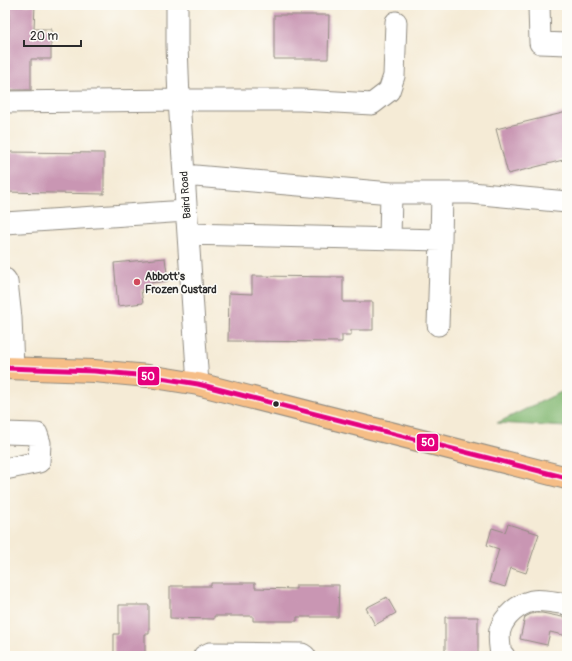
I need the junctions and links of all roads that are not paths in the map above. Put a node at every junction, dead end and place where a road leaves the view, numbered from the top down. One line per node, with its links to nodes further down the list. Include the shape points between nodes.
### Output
1 (177, 5): 5 (street, Baird Road)
2 (539, 5): 4 (street, via 540,43)
3 (396, 22): 5 (street, via 394,76 389,91 372,104 300,100)
4 (567, 44)
5 (179, 100): 6 (street); 7 (street, Baird Road)
6 (5, 102)
7 (184, 175): 8 (street); 11 (street, Baird Road)
8 (391, 193): 9 (street); 14 (street)
9 (442, 193): 10 (street, via 471,193); 15 (street)
10 (567, 202)
11 (186, 211): 12 (street); 13 (street, Baird Road)
12 (5, 223)
13 (188, 234): 14 (street); 19 (street, Baird Road)
14 (390, 239): 15 (street)
15 (440, 240): 17 (street)
16 (5, 279): 18 (street, via 11,318)
17 (438, 324)
18 (9, 368): 19 (main road, via 94,371)
19 (198, 384): 22 (main road)
20 (5, 433): 21 (street, via 37,434 40,443 39,462)
21 (5, 469)
22 (567, 478)
23 (567, 604): 26 (street, via 533,601 513,612 500,631 500,645)
24 (204, 656): 25 (street, via 210,653)
25 (306, 656)
26 (504, 656)

